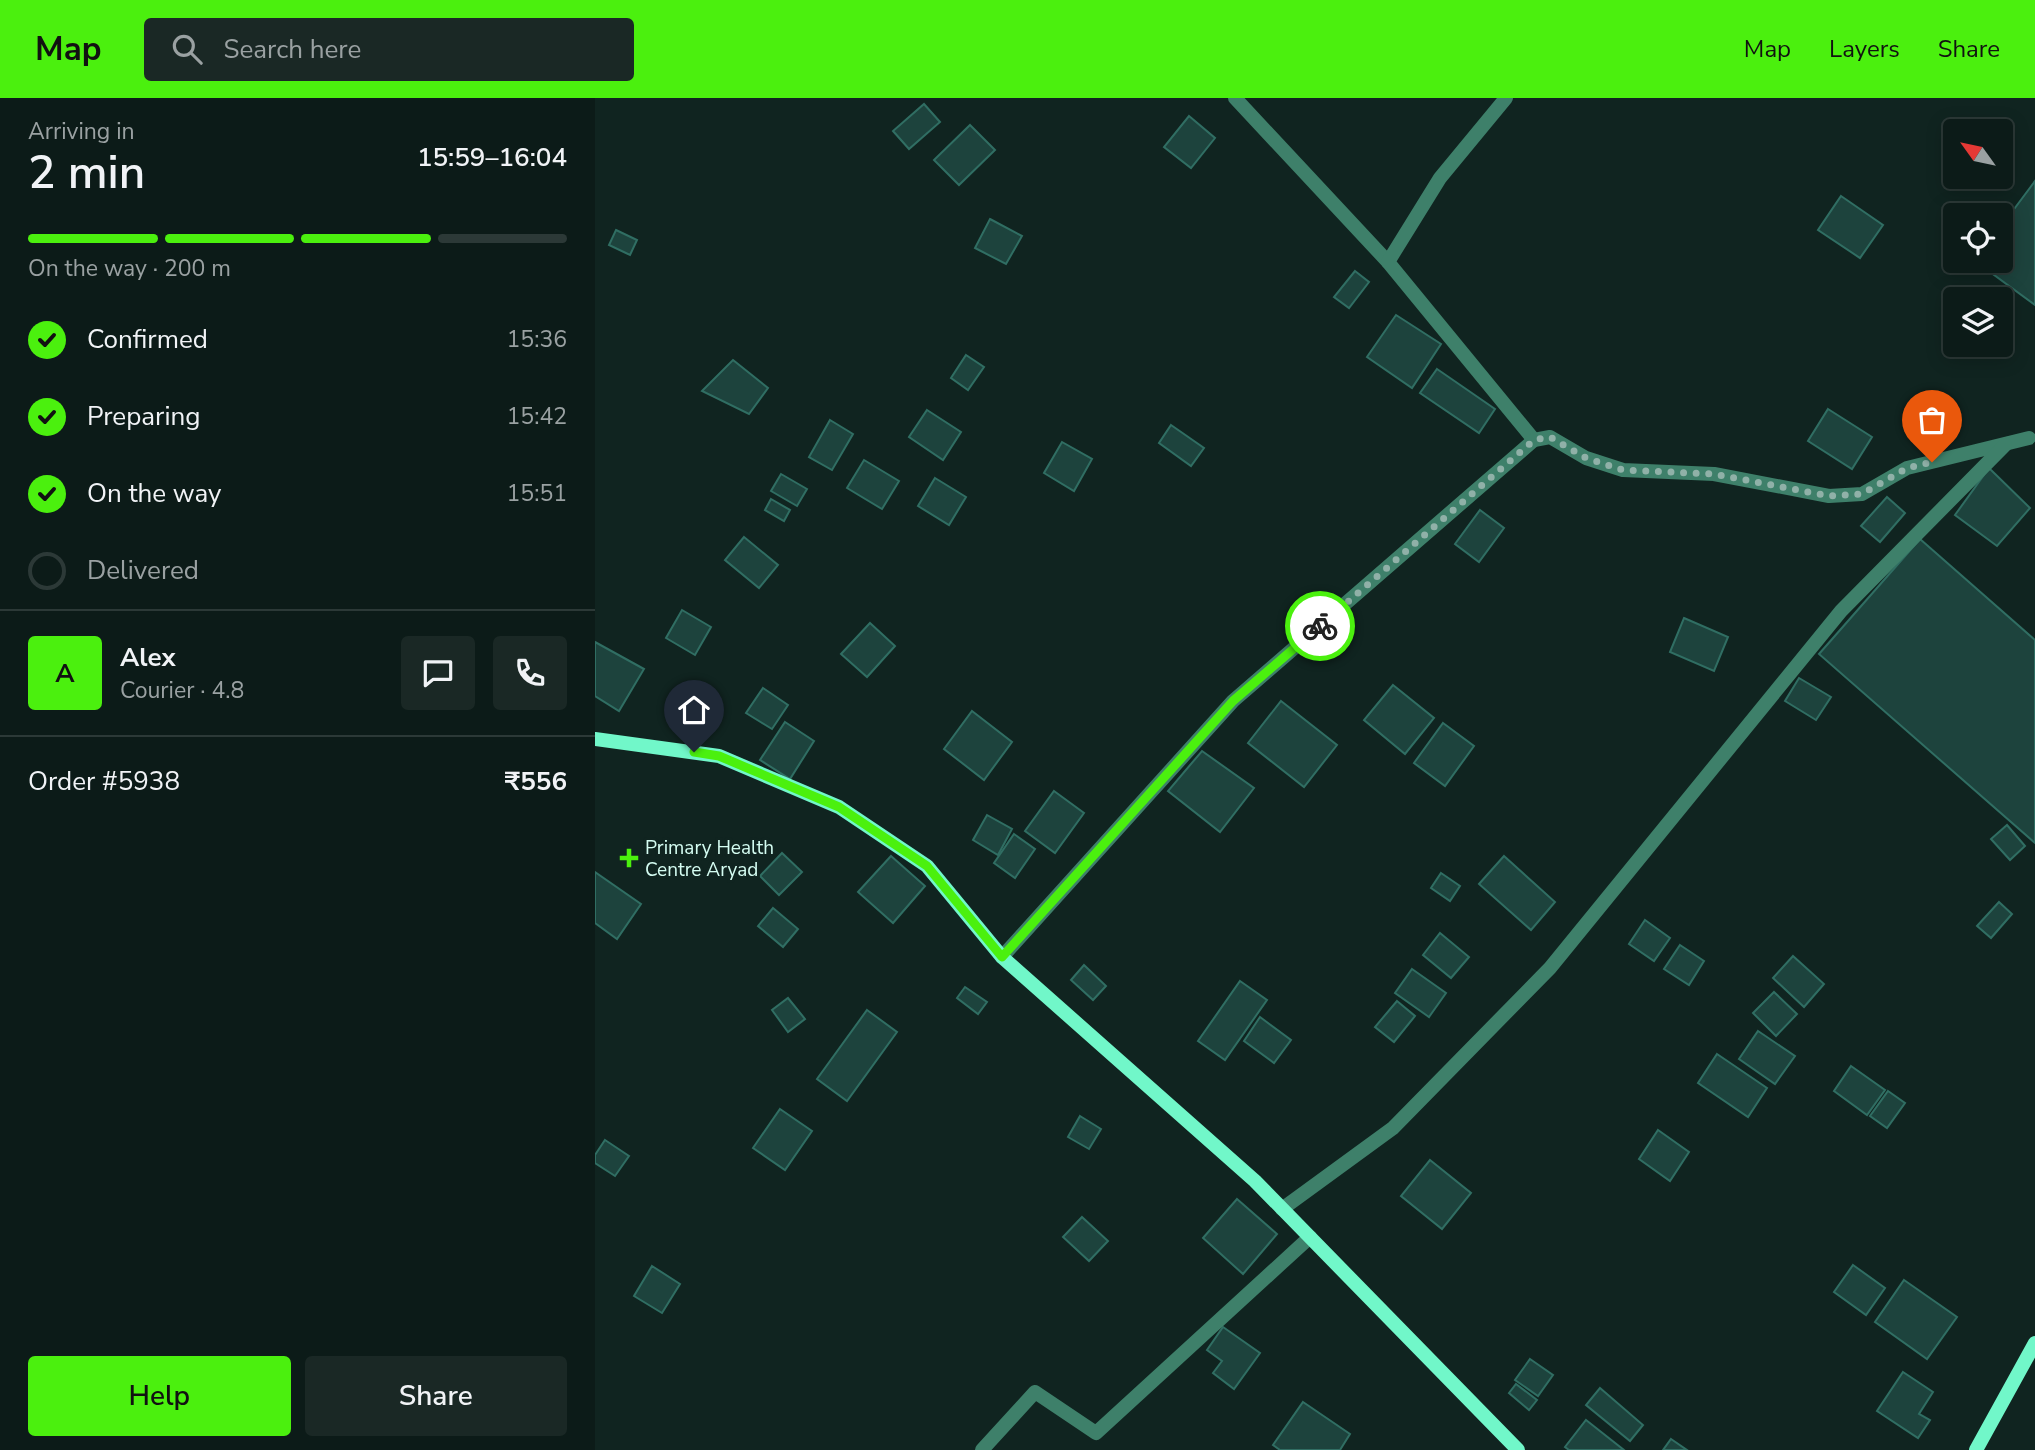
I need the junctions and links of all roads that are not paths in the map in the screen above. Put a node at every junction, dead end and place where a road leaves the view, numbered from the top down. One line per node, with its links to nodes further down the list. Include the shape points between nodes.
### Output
1 (1235, 98): 3 (street)
2 (1506, 98): 3 (street, via 1440,178)
3 (1388, 262): 5 (street)
4 (2029, 438): 6 (street)
5 (1534, 440): 6 (street, via 1550,437 1586,458 1623,470 1714,474 1829,496 1862,494 1907,468); 8 (street, via 1233,701)
6 (2007, 443): 9 (street, via 1841,611 1551,968 1394,1128)
7 (595, 739): 8 (main road, via 719,756 839,807 927,866)
8 (1002, 957): 9 (main road)
9 (1282, 1209): 10 (main road)
10 (1310, 1237): 12 (street, via 1096,1433 1035,1392); 13 (main road)
11 (2035, 1343): 14 (main road)
12 (982, 1450)
13 (1518, 1450)
14 (1976, 1450)

